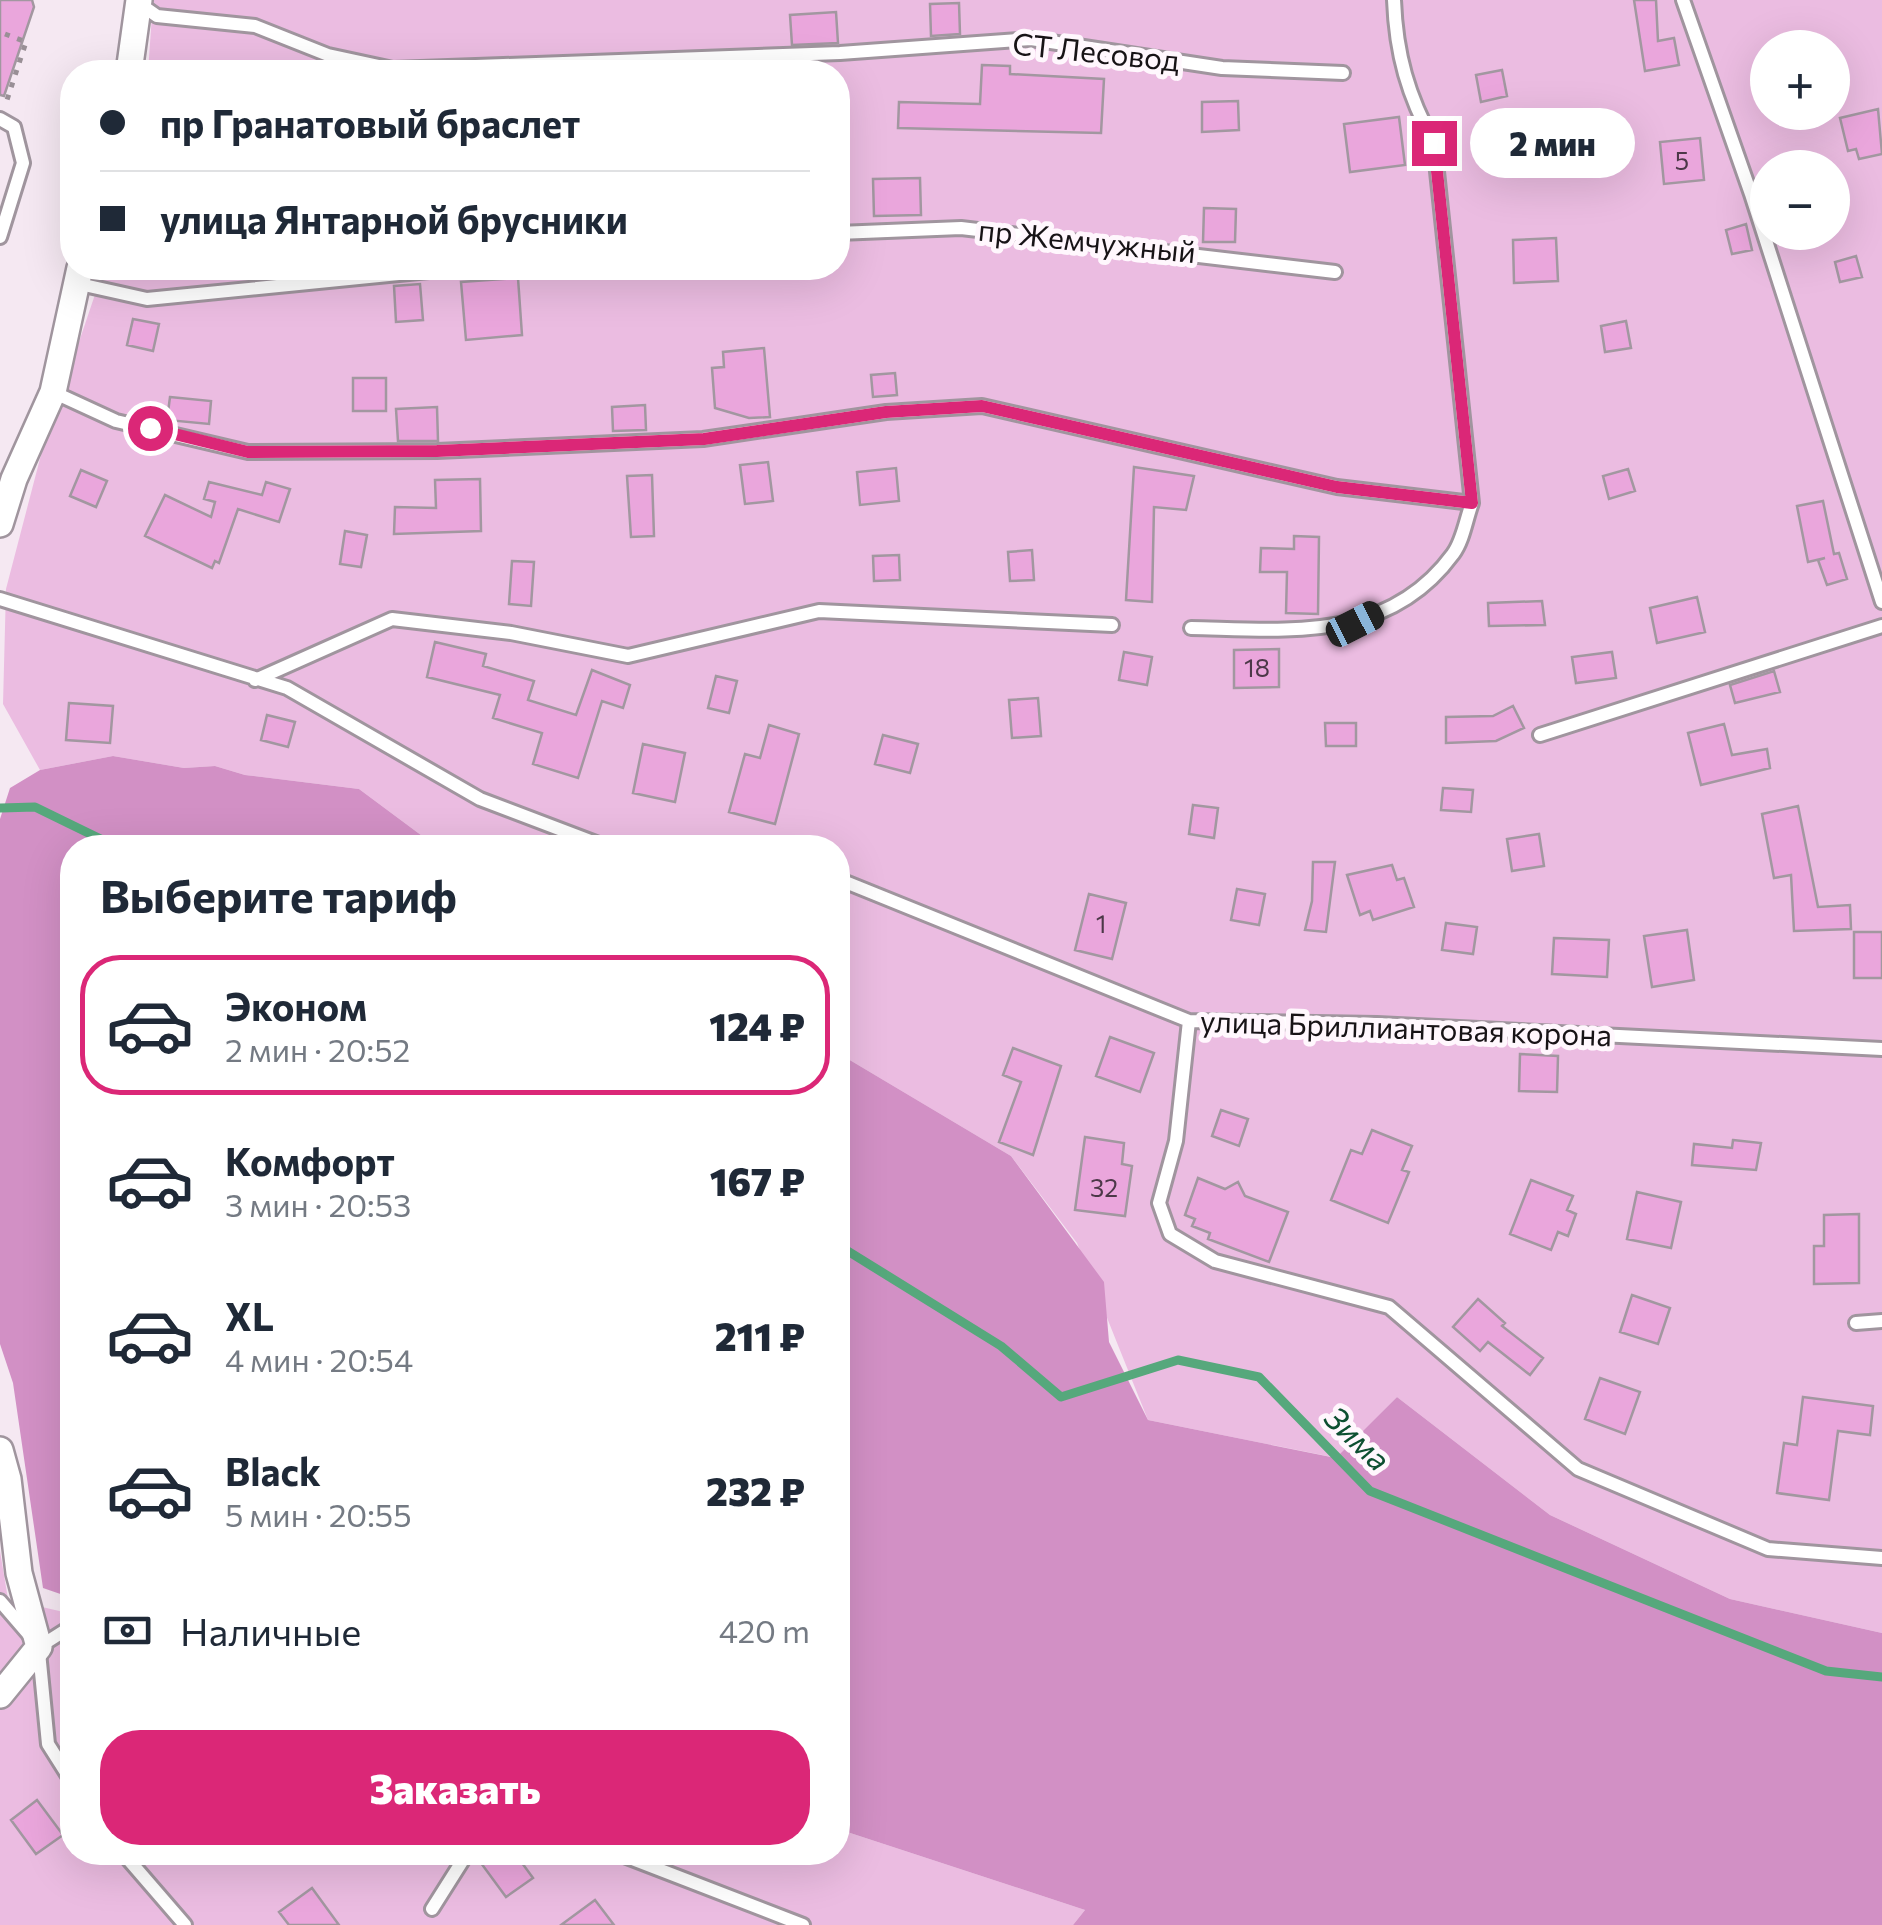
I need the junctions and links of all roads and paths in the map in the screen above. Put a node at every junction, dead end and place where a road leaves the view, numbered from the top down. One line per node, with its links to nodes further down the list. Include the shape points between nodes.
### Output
1 (1394, 0): 18 (lane, via 1396,51 1412,104 1434,143)
2 (1682, 0): 21 (lane)
3 (140, 2): 5 (street); 6 (lane, СТ Лесовод, via 157,16 256,26)
4 (5, 34): 9 (path, via 26,42)
5 (132, 60)
6 (351, 60)
7 (661, 60): 8 (lane, СТ Лесовод, via 1031,39 1222,68)
8 (1344, 74)
9 (7, 100)
10 (0, 119): 12 (lane, via 14,126 23,163)
11 (850, 233): 13 (lane, пр Жемчужный, via 961,228)
12 (0, 237)
13 (1335, 272)
14 (77, 280): 17 (street)
15 (93, 280): 16 (lane, via 147,298)
16 (334, 280)
17 (53, 392): 18 (lane, via 116,421 248,452 704,439 886,412 982,406 1337,487); 19 (street)
18 (1472, 503): 24 (lane, via 1455,552 1429,579 1355,624 1303,631)
19 (0, 524)
20 (0, 599): 25 (lane)
21 (1882, 602)
22 (1112, 626): 25 (lane, via 819,611 628,656 392,618)
23 (1882, 626): 26 (lane)
24 (1191, 628)
25 (255, 680): 27 (lane, via 287,688 480,799)
26 (1540, 735)
27 (575, 835)
28 (850, 883): 29 (lane, улица Бриллиантовая корона)
29 (1190, 1021): 30 (lane, улица Бриллиантовая корона); 34 (lane, via 1176,1140 1159,1203 1170,1234 1215,1261 1389,1307 1578,1469 1768,1549)
30 (1882, 1049)
31 (1882, 1322): 32 (lane)
32 (1856, 1324)
33 (0, 1450): 37 (street, via 19,1573)
34 (1882, 1558)
35 (0, 1602): 37 (lane)
36 (60, 1634): 37 (lane)
37 (39, 1647): 38 (street); 39 (lane, via 48,1744)
38 (0, 1696)
39 (60, 1763)
40 (133, 1865): 44 (lane)
41 (460, 1865): 43 (lane)
42 (648, 1865): 45 (lane)
43 (432, 1910)
44 (185, 1925)
45 (803, 1925)

